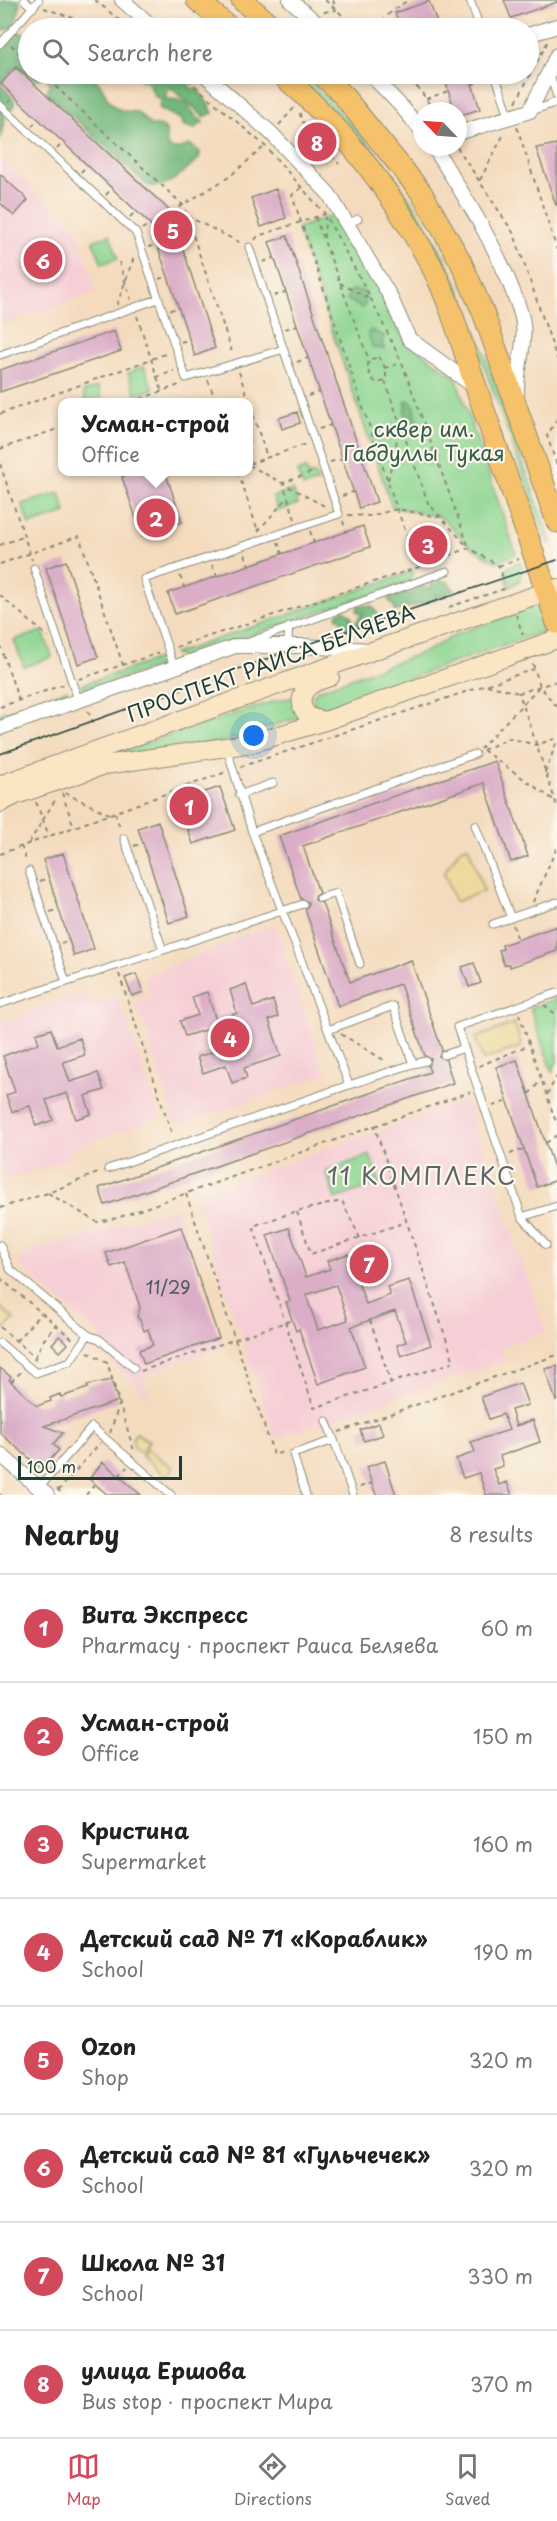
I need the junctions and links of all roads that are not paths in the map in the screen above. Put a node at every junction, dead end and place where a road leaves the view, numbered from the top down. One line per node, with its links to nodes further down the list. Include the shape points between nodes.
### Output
1 (24, 0): 8 (lane)
2 (122, 0): 10 (street)
3 (197, 0): 11 (main road)
4 (242, 0): 12 (main road)
5 (290, 0): 13 (street)
6 (470, 0): 14 (lane)
7 (40, 3): 8 (lane)
8 (33, 8): 9 (lane)
9 (24, 18)
10 (143, 18)
11 (218, 18)
12 (270, 18)
13 (311, 18)
14 (476, 18)
15 (18, 24): 18 (lane)
16 (557, 26): 17 (street)
17 (539, 32)
18 (2, 41)
19 (557, 55): 20 (street)
20 (549, 72): 26 (lane); 29 (street)
21 (215, 84): 38 (street, via 271,133 353,221 395,293 409,339)
22 (283, 84): 38 (main road, via 315,103 398,210 453,311)
23 (332, 84): 39 (main road, via 426,202 460,260)
24 (379, 84): 31 (street)
25 (499, 84): 30 (lane)
26 (557, 96)
27 (557, 102): 29 (lane)
28 (0, 105): 35 (lane, via 136,232)
29 (530, 111): 30 (street)
30 (512, 117): 32 (street)
31 (413, 120)
32 (467, 130)
33 (439, 156): 39 (street, via 501,261 520,310 523,324 516,376)
34 (249, 247): 36 (lane)
35 (158, 299): 36 (lane, via 186,378); 37 (lane)
36 (284, 349): 50 (lane, via 340,514 144,579)
37 (0, 355)
38 (476, 388): 43 (main road)
39 (518, 410): 40 (main road)
40 (557, 522)
41 (34, 568): 51 (lane)
42 (447, 571): 45 (lane)
43 (552, 590): 44 (main road); 49 (street, ПРОСПЕКТ РАИСА БЕЛЯЕВА)
44 (557, 623)
45 (289, 627): 47 (lane); 48 (lane, via 288,639)
46 (557, 639): 52 (street)
47 (236, 646): 48 (street); 50 (street)
48 (294, 646): 49 (street)
49 (375, 650): 52 (street, via 356,666 310,685 303,693 303,709 311,717); 57 (street, ПРОСПЕКТ РАИСА БЕЛЯЕВА)
50 (174, 668): 51 (street)
51 (78, 700): 53 (street)
52 (325, 721): 54 (street)
53 (0, 728)
54 (226, 747): 58 (lane); 59 (street, via 105,765)
55 (475, 754): 61 (lane)
56 (273, 783): 58 (lane)
57 (0, 785)
58 (239, 795): 61 (lane)
59 (0, 803)
60 (475, 825): 68 (lane)
61 (252, 832): 67 (lane)
62 (124, 838): 70 (lane)
63 (29, 871): 72 (lane)
64 (320, 898): 71 (lane, via 336,893)
65 (557, 902): 68 (lane)
66 (303, 904): 67 (lane)
67 (281, 910): 70 (lane); 75 (lane)
68 (511, 918): 69 (lane)
69 (493, 924)
70 (163, 950): 72 (lane)
71 (360, 964)
72 (66, 982): 74 (lane)
73 (557, 993): 76 (lane, via 457,1027)
74 (0, 1004)
75 (330, 1029): 79 (lane, via 393,1006); 80 (lane)
76 (464, 1048): 77 (lane); 83 (lane)
77 (444, 1055)
78 (426, 1061): 79 (lane)
79 (413, 1064): 80 (lane)
80 (349, 1085): 81 (lane)
81 (108, 1169)
82 (557, 1206): 83 (lane)
83 (522, 1217): 85 (lane)
84 (0, 1245): 86 (lane, via 10,1269)
85 (546, 1245)
86 (88, 1335): 87 (lane, via 70,1361 36,1373); 88 (lane, via 99,1339)
87 (0, 1343)
88 (134, 1368)
89 (326, 1421): 90 (lane)
90 (332, 1437): 93 (lane); 95 (lane, via 293,1454)
91 (0, 1454): 92 (street)
92 (43, 1491): 94 (lane, via 92,1427)
93 (352, 1493)
94 (171, 1495)
95 (306, 1495)

